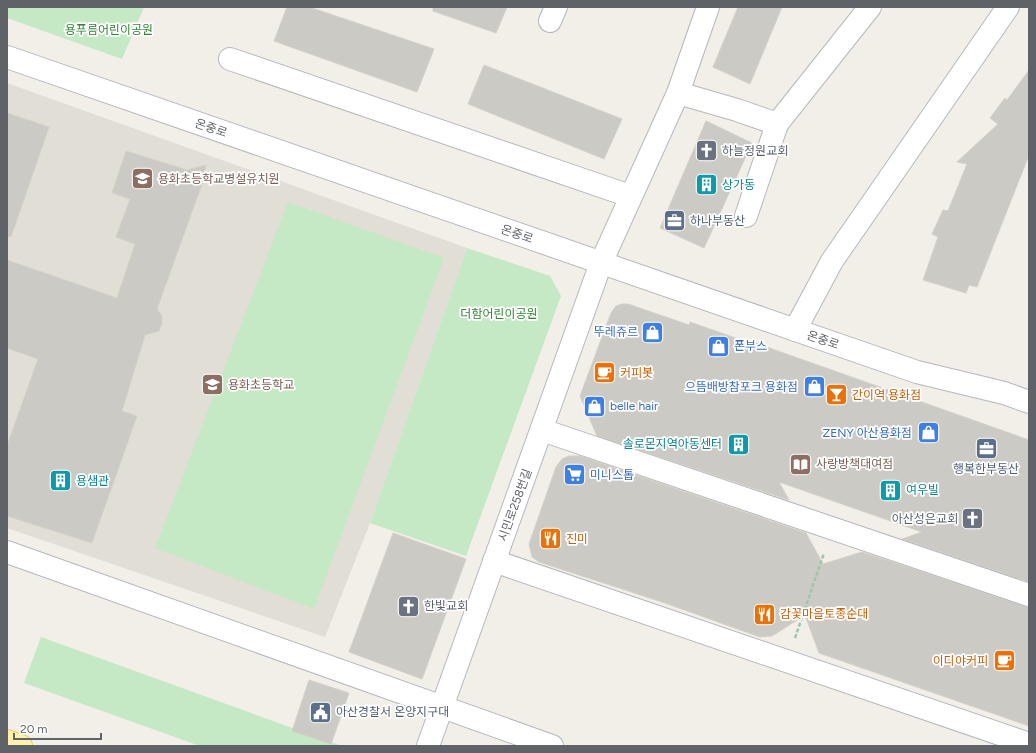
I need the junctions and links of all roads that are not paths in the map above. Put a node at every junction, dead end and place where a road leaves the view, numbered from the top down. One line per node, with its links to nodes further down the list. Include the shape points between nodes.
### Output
1 (708, 7): 6 (street, 시민로258번길)
2 (870, 7): 7 (street)
3 (1008, 7): 11 (street, via 832,261)
4 (7, 58): 10 (street, 온중로)
5 (230, 59): 8 (street)
6 (678, 93): 7 (street); 8 (street, 시민로258번길)
7 (776, 124): 9 (street)
8 (630, 196): 10 (street, 시민로258번길)
9 (746, 216)
10 (601, 263): 11 (street, 온중로); 13 (street, 시민로258번길)
11 (795, 330): 12 (street, 온중로, via 916,372 1004,393)
12 (1029, 402)
13 (542, 430): 15 (street, 시민로258번길); 16 (street)
14 (7, 552): 17 (street)
15 (494, 561): 17 (street, 시민로258번길); 19 (street)
16 (1029, 595)
17 (442, 707): 21 (street, 시민로258번길); 22 (street)
18 (7, 741): 20 (main road)
19 (1029, 744)
20 (21, 746)
21 (428, 746)
22 (552, 746)

